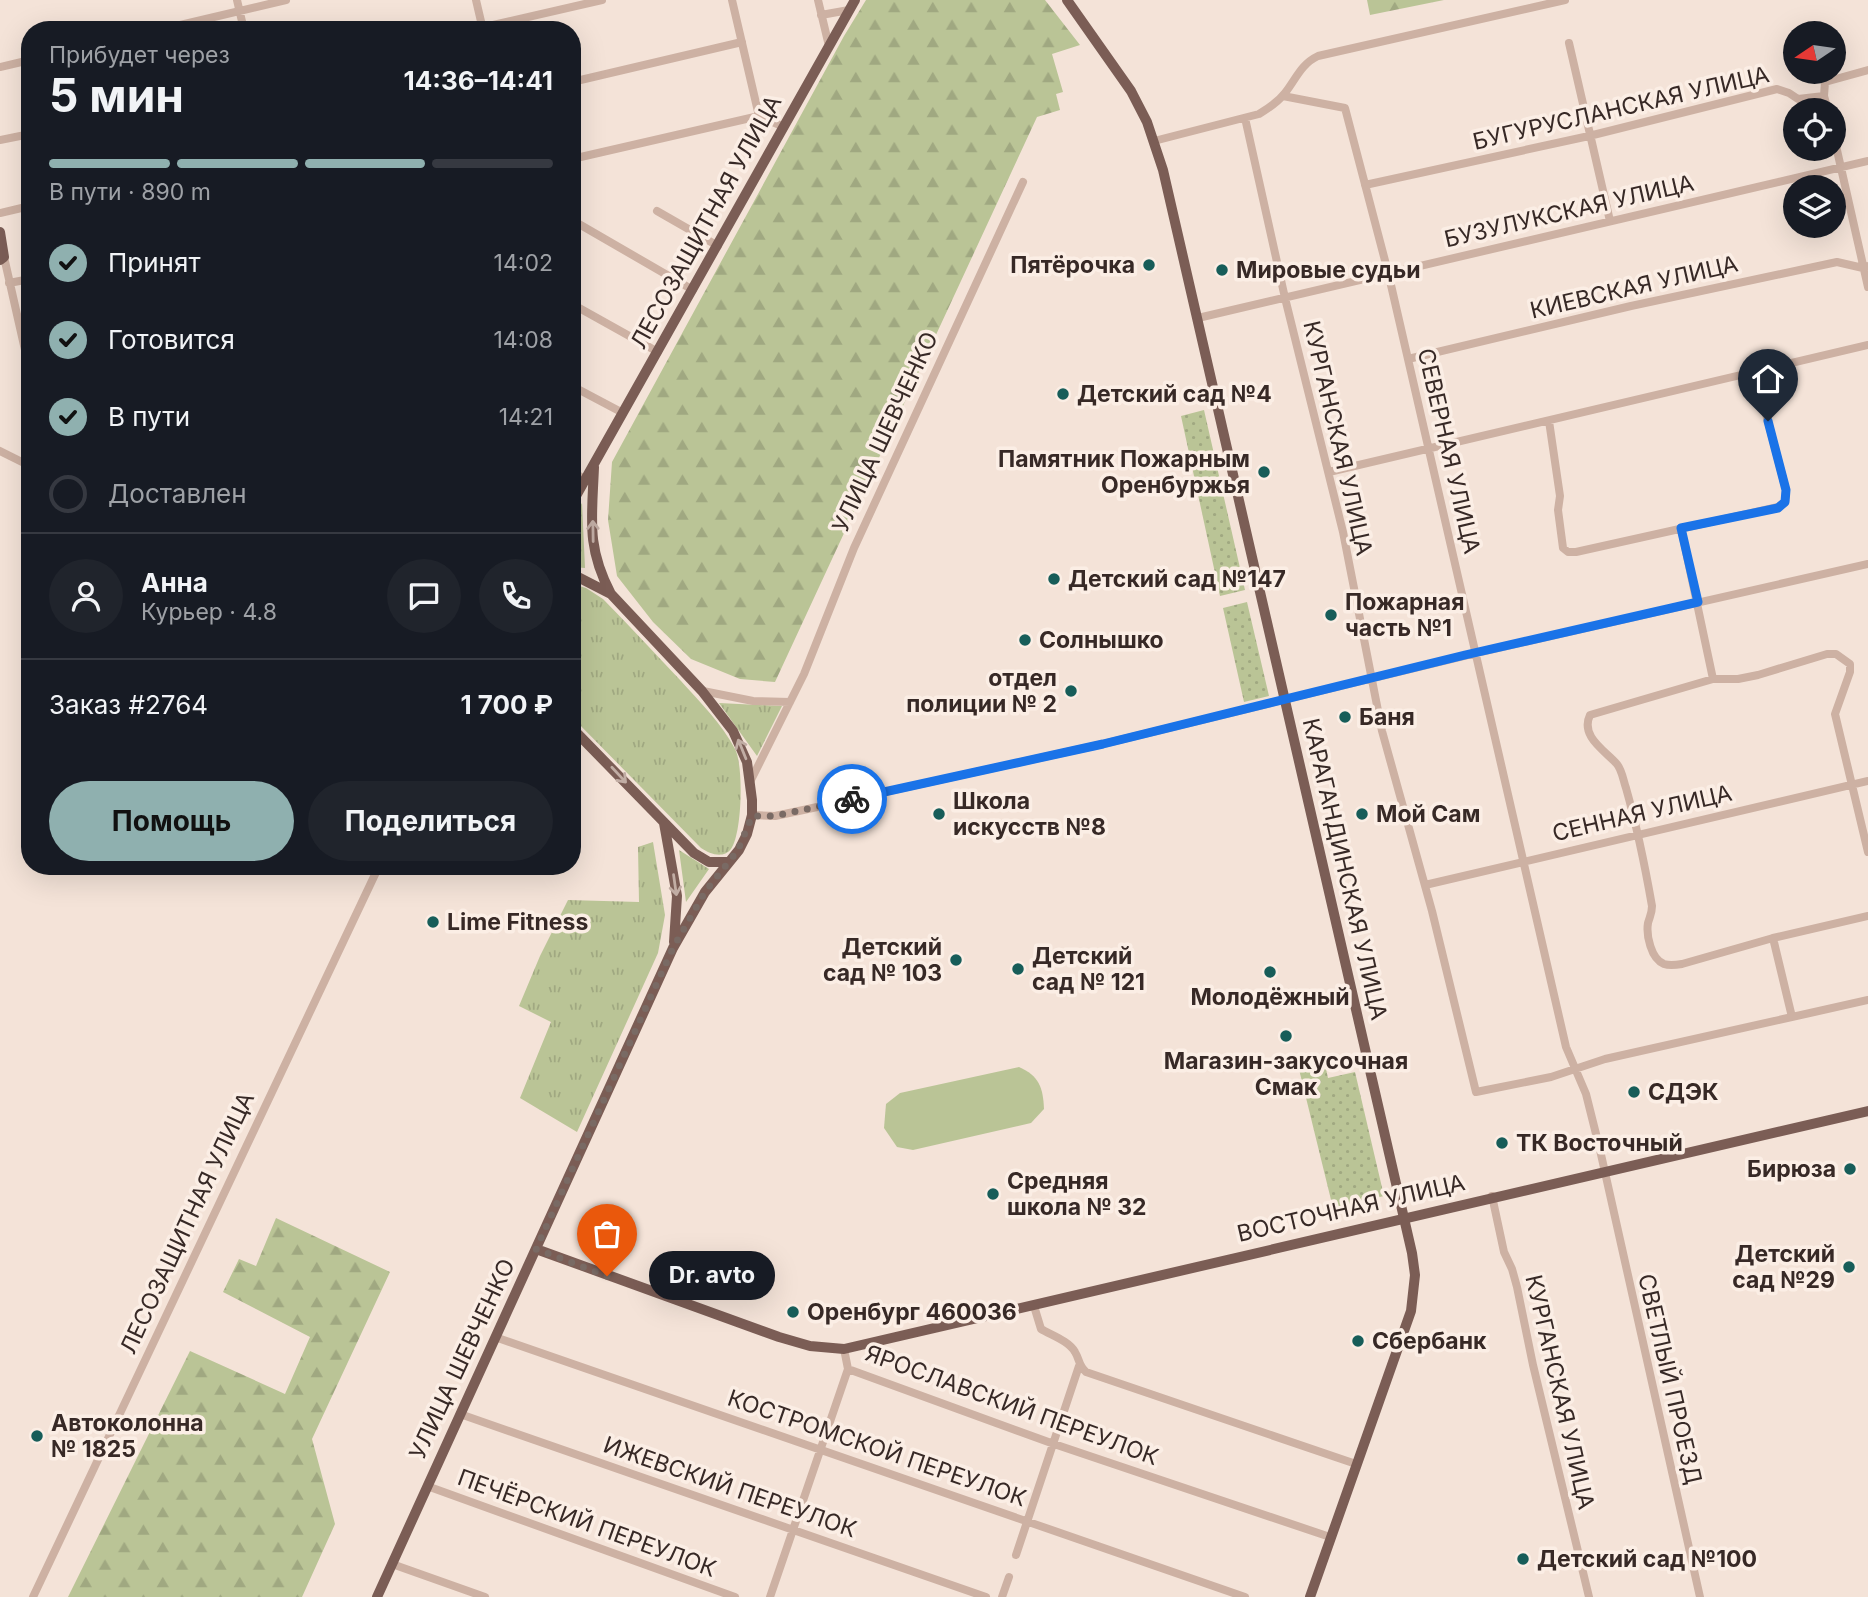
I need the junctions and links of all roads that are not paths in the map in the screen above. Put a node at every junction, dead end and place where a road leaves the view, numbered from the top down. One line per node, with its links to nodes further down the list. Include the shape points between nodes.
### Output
1 (237, 0): 10 (street)
2 (286, 0): 10 (street)
3 (476, 0): 14 (street)
4 (603, 0): 15 (street)
5 (733, 0): 16 (street)
6 (818, 0): 11 (street)
7 (1067, 0): 31 (main road, КАРАГАНДИНСКАЯ УЛИЦА, via 1131,91)
8 (1565, 0): 23 (street, via 1318,56 1307,61)
9 (852, 5): 11 (street); 18 (main road, ЛЕСОЗАЩИТНАЯ УЛИЦА)
10 (240, 11): 12 (street); 13 (street)
11 (821, 15): 18 (street)
12 (197, 21)
13 (242, 21)
14 (480, 21)
15 (512, 21)
16 (742, 42): 22 (street); 25 (street)
17 (1569, 43): 29 (street)
18 (829, 47): 27 (main road, ЛЕСОЗАЩИТНАЯ УЛИЦА)
19 (21, 62): 20 (street)
20 (0, 67)
21 (1868, 69): 24 (street, via 1830,78)
22 (581, 80)
23 (1283, 96): 26 (street, via 1273,106); 37 (street, СЕВЕРНАЯ УЛИЦА, via 1345,108)
24 (1824, 96): 29 (street, БУГУРУСЛАНСКАЯ УЛИЦА, via 1798,99 1777,89)
25 (759, 116): 27 (street); 32 (street)
26 (1245, 118): 31 (street); 52 (street, КУРГАНСКАЯ УЛИЦА)
27 (784, 127): 44 (main road, ЛЕСОЗАЩИТНАЯ УЛИЦА)
28 (21, 136): 30 (street)
29 (1589, 136): 37 (street, БУГУРУСЛАНСКАЯ УЛИЦА); 41 (street)
30 (0, 140)
31 (1154, 141): 54 (main road, КАРАГАНДИНСКАЯ УЛИЦА)
32 (581, 157)
33 (1840, 161): 35 (street)
34 (1868, 161): 35 (street, БУЗУЛУКСКАЯ УЛИЦА)
35 (1841, 167): 41 (street, БУЗУЛУКСКАЯ УЛИЦА); 46 (street)
36 (1023, 182): 81 (street, УЛИЦА ШЕВЧЕНКО, via 854,548)
37 (1365, 185): 47 (street, СЕВЕРНАЯ УЛИЦА)
38 (21, 208): 40 (street)
39 (657, 211): 44 (street)
40 (0, 213)
41 (1610, 221): 47 (street, БУЗУЛУКСКАЯ УЛИЦА)
42 (581, 225): 51 (street)
43 (0, 232): 45 (main road)
44 (718, 246): 51 (main road, ЛЕСОЗАЩИТНАЯ УЛИЦА)
45 (2, 258): 49 (street)
46 (1866, 267): 50 (street); 58 (street, КИЕВСКАЯ УЛИЦА, via 1837,262)
47 (1388, 272): 52 (street, БУЗУЛУКСКАЯ УЛИЦА); 58 (street, СЕВЕРНАЯ УЛИЦА)
48 (21, 281): 49 (street)
49 (9, 283): 55 (street)
50 (1868, 287)
51 (693, 290): 57 (main road, ЛЕСОЗАЩИТНАЯ УЛИЦА)
52 (1285, 298): 54 (street, БУЗУЛУКСКАЯ УЛИЦА); 67 (street, КУРГАНСКАЯ УЛИЦА)
53 (581, 309): 57 (street)
54 (1198, 318): 80 (main road, КАРАГАНДИНСКАЯ УЛИЦА)
55 (21, 327)
56 (1868, 345): 59 (street)
57 (658, 352): 61 (main road, ЛЕСОЗАЩИТНАЯ УЛИЦА)
58 (1408, 359): 63 (street, СЕВЕРНАЯ УЛИЦА)
59 (1755, 372): 62 (street); 71 (street, via 1786,490 1785,502 1778,508)
60 (581, 391): 61 (street)
61 (623, 413): 66 (main road, ЛЕСОЗАЩИТНАЯ УЛИЦА)
62 (1549, 421): 63 (street); 71 (street, via 1563,548 1576,552)
63 (1429, 449): 67 (street); 76 (street, СЕВЕРНАЯ УЛИЦА)
64 (0, 451): 65 (street)
65 (21, 462)
66 (594, 464): 69 (main road, ЛЕСОЗАЩИТНАЯ УЛИЦА); 74 (main road, ЛЕСОЗАЩИТНАЯ УЛИЦА, one-way to 66, via 593,543)
67 (1329, 472): 78 (street, КУРГАНСКАЯ УЛИЦА)
68 (581, 477): 69 (street)
69 (585, 479): 70 (main road, ЛЕСОЗАЩИТНАЯ УЛИЦА)
70 (581, 486)
71 (1681, 528): 75 (street)
72 (1868, 564): 75 (street)
73 (581, 579): 74 (main road)
74 (611, 594): 79 (main road)
75 (1698, 602): 76 (street); 77 (street)
76 (1476, 653): 78 (street); 90 (street, СЕВЕРНАЯ УЛИЦА)
77 (1713, 679): 85 (street, via 1758,675 1827,653 1850,664 1835,714); 88 (street, via 1590,715 1588,731 1619,766)
78 (1372, 680): 80 (street); 93 (street, КУРГАНСКАЯ УЛИЦА)
79 (702, 691): 81 (street); 83 (main road, one-way to 79, via 740,742)
80 (1285, 701): 86 (street, via 808,809); 103 (main road, КАРАГАНДИНСКАЯ УЛИЦА)
81 (790, 702): 83 (street, УЛИЦА ШЕВЧЕНКО)
82 (581, 737): 87 (main road, one-way to 87)
83 (751, 780): 86 (main road)
84 (1868, 781): 85 (street, СЕННАЯ УЛИЦА)
85 (1852, 785): 88 (street, СЕННАЯ УЛИЦА); 89 (street)
86 (752, 816): 91 (main road, УЛИЦА ШЕВЧЕНКО, via 742,844)
87 (664, 823): 91 (main road, via 703,859); 96 (main road, УЛИЦА ШЕВЧЕНКО, one-way to 96, via 677,896)
88 (1639, 833): 90 (street, СЕННАЯ УЛИЦА); 95 (street, via 1652,906 1649,938 1660,962 1682,964)
89 (1868, 852)
90 (1523, 860): 93 (street, СЕННАЯ УЛИЦА); 99 (street, СЕВЕРНАЯ УЛИЦА, via 1566,1047)
91 (729, 862): 96 (main road, УЛИЦА ШЕВЧЕНКО)
92 (375, 875): 121 (street, ЛЕСОЗАЩИТНАЯ УЛИЦА)
93 (1425, 885): 99 (street, КУРГАНСКАЯ УЛИЦА, via 1476,1092)
94 (1868, 916): 95 (street)
95 (1773, 938): 98 (street)
96 (673, 948): 104 (main road, УЛИЦА ШЕВЧЕНКО)
97 (1868, 1000): 98 (street)
98 (1792, 1017): 99 (street)
99 (1576, 1069): 101 (street, СВЕТЛЫЙ ПРОЕЗД)
100 (1868, 1111): 101 (main road, ВОСТОЧНАЯ УЛИЦА)
101 (1604, 1170): 102 (main road, ВОСТОЧНАЯ УЛИЦА); 131 (street, СВЕТЛЫЙ ПРОЕЗД)
102 (1492, 1196): 103 (main road, ВОСТОЧНАЯ УЛИЦА); 130 (street, КУРГАНСКАЯ УЛИЦА)
103 (1405, 1217): 105 (main road, ВОСТОЧНАЯ УЛИЦА); 113 (main road, КАРАГАНДИНСКАЯ УЛИЦА, via 1415,1275 1410,1311)
104 (536, 1249): 106 (main road, УЛИЦА ШЕВЧЕНКО); 107 (main road, ЯРОСЛАВСКИЙ ПЕРЕУЛОК, via 779,1337)
105 (1034, 1306): 107 (main road, ВОСТОЧНАЯ УЛИЦА); 108 (street, via 1041,1329 1070,1346)
106 (495, 1337): 110 (main road, УЛИЦА ШЕВЧЕНКО); 112 (street, КОСТРОМСКОЙ ПЕРЕУЛОК)
107 (845, 1349): 109 (street, ЯРОСЛАВСКИЙ ПЕРЕУЛОК)
108 (1079, 1366): 111 (street); 113 (street)
109 (848, 1369): 111 (street, ЯРОСЛАВСКИЙ ПЕРЕУЛОК); 112 (street)
110 (460, 1414): 114 (main road, УЛИЦА ШЕВЧЕНКО); 116 (street, ИЖЕВСКИЙ ПЕРЕУЛОК)
111 (1054, 1444): 115 (street); 117 (street, ЯРОСЛАВСКИЙ ПЕРЕУЛОК)
112 (821, 1448): 115 (street, КОСТРОМСКОЙ ПЕРЕУЛОК); 116 (street)
113 (1356, 1464): 117 (main road, КАРАГАНДИНСКАЯ УЛИЦА)
114 (427, 1486): 119 (main road, УЛИЦА ШЕВЧЕНКО); 124 (street, ПЕЧЁРСКИЙ ПЕРЕУЛОК)
115 (1026, 1521): 118 (street); 128 (street, КОСТРОМСКОЙ ПЕРЕУЛОК)
116 (793, 1528): 125 (street); 126 (street, ИЖЕВСКИЙ ПЕРЕУЛОК)
117 (1330, 1537): 129 (main road, КАРАГАНДИНСКАЯ УЛИЦА)
118 (1016, 1555)
119 (392, 1564): 122 (main road, УЛИЦА ШЕВЧЕНКО); 123 (street)
120 (1009, 1577): 127 (street)
121 (33, 1597)
122 (377, 1597)
123 (485, 1597)
124 (735, 1597)
125 (770, 1597)
126 (986, 1597)
127 (1002, 1597)
128 (1245, 1597)
129 (1310, 1597)
130 (1589, 1597)
131 (1700, 1597)

